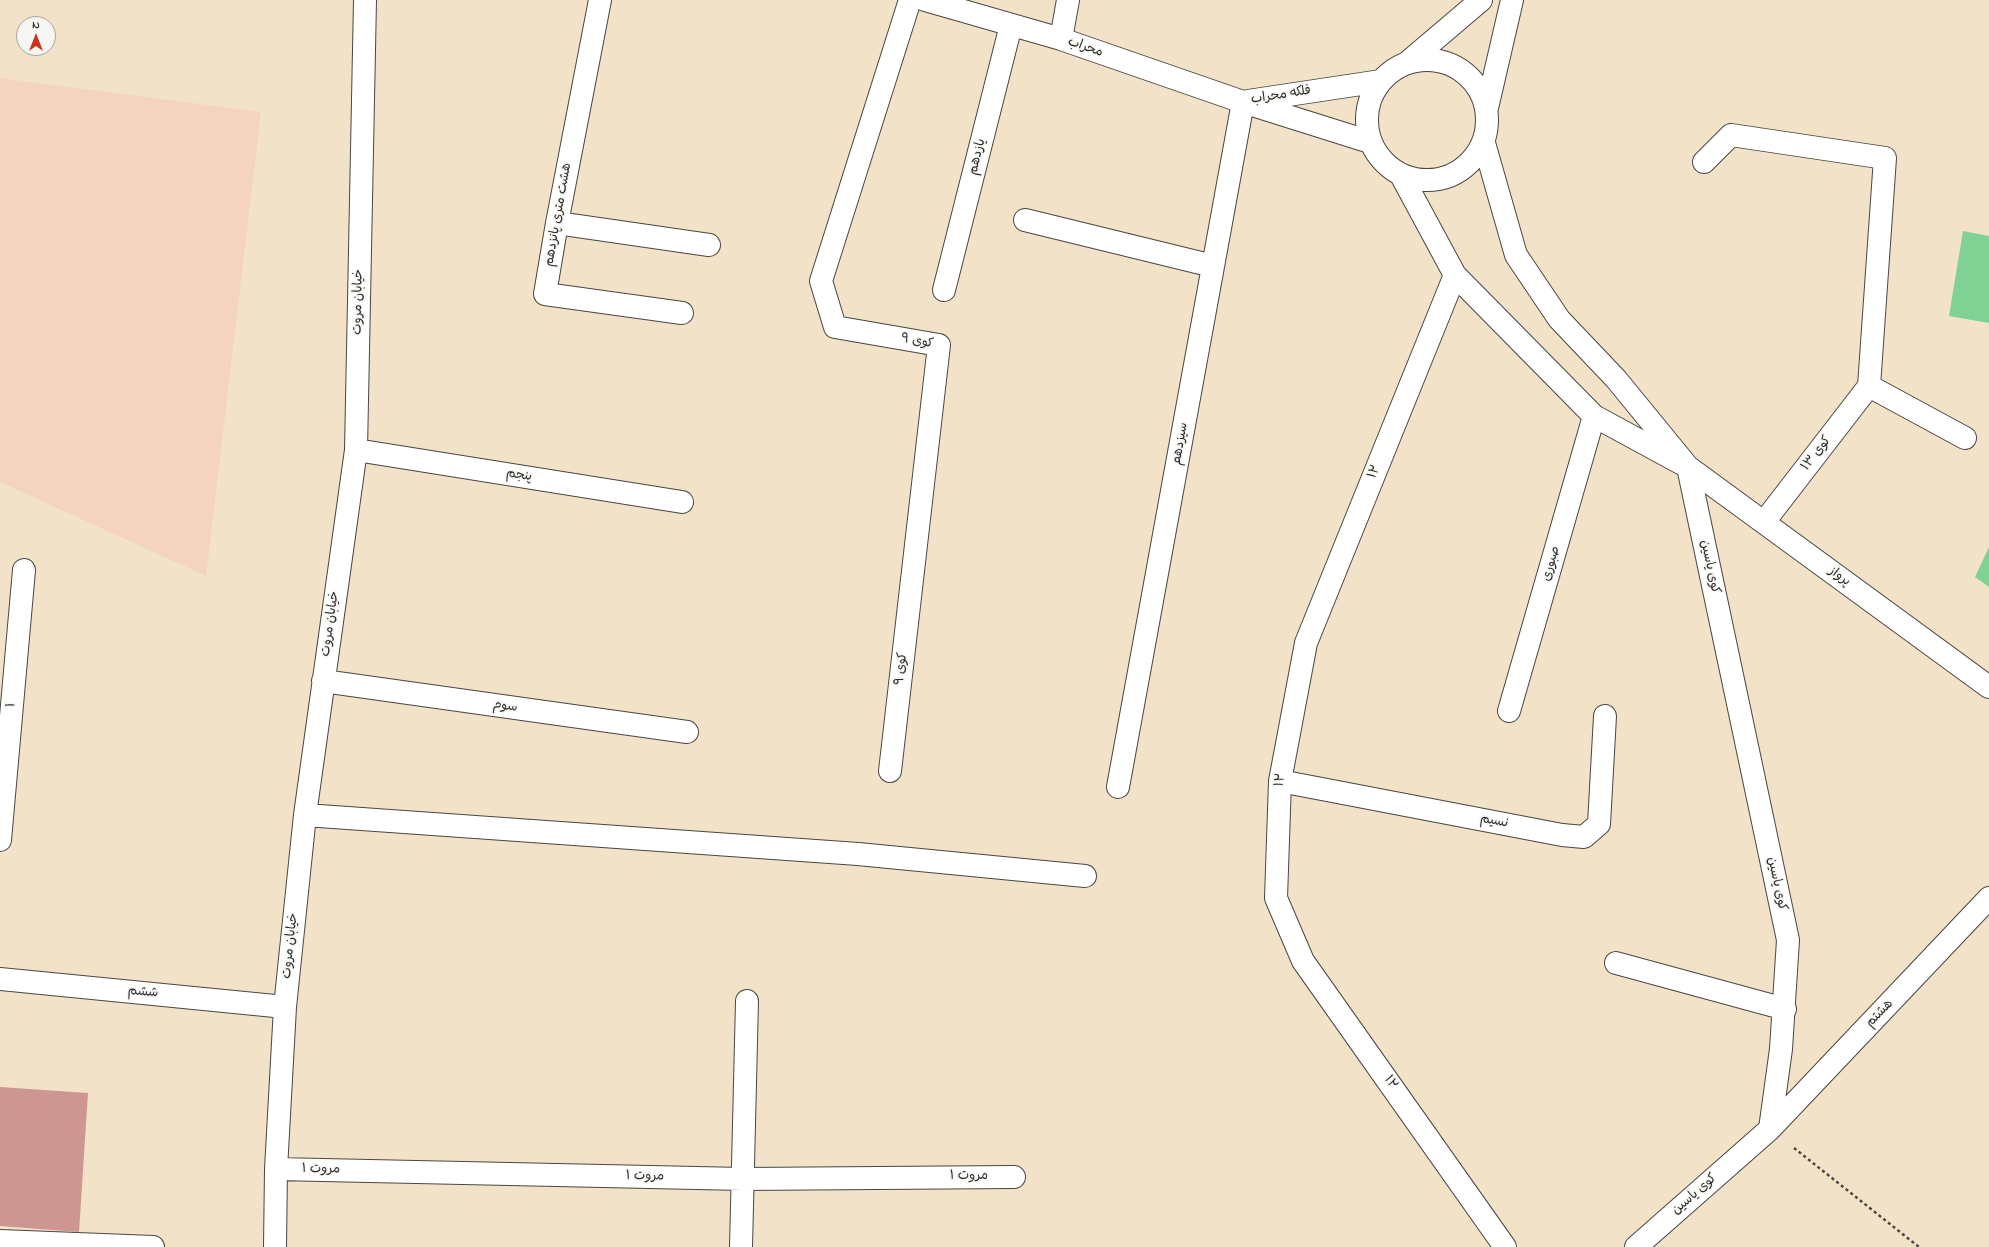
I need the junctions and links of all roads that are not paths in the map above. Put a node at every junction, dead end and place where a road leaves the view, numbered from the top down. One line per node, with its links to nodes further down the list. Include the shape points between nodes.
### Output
1 (365, 0): 28 (street, خیابان مروت)
2 (600, 0): 19 (street, هشت متری پانزدهم)
3 (910, 0): 38 (street, کوی ۹, via 821,281 835,327 940,345)
4 (925, 0): 8 (street, محراب)
5 (1068, 0): 9 (street)
6 (1482, 0): 10 (street)
7 (1512, 0): 13 (street)
8 (1011, 25): 9 (street, محراب); 23 (street, یازدهم)
9 (1061, 39): 12 (street, محراب)
10 (1407, 63): 11 (street, via 1392,70); 13 (street, via 1428,59 1454,66 1466,73 1479,89)
11 (1381, 81): 12 (street, فلکه محراب); 14 (street, via 1372,95 1367,110 1366,126)
12 (1243, 102): 14 (street, فلکه محراب); 21 (street, سیزدهم)
13 (1487, 108): 15 (street, via 1488,125)
14 (1370, 142): 17 (street, via 1388,167)
15 (1484, 142): 17 (street, via 1474,160 1459,172 1440,179 1420,180); 29 (street, via 1516,255 1559,319 1616,379)
16 (1704, 162): 25 (street, via 1731,135 1885,158)
17 (1401, 175): 22 (street)
18 (1025, 220): 21 (street)
19 (557, 223): 20 (street); 24 (street, هشت متری پانزدهم, via 545,294)
20 (709, 245)
21 (1213, 266): 40 (street, سیزدهم)
22 (1455, 275): 26 (street); 39 (street, ۱۲, via 1306,643)
23 (944, 290)
24 (682, 313)
25 (1869, 386): 27 (street); 31 (street, کوی ۱۳)
26 (1594, 416): 29 (street); 35 (street, صبوری)
27 (1965, 438)
28 (356, 450): 30 (street, پنجم); 33 (street, خیابان مروت)
29 (1688, 467): 31 (street, پرواز); 49 (street, کوی یاسین, via 1788,940)
30 (682, 502)
31 (1764, 522): 34 (street, پرواز)
32 (24, 570): 42 (street, ۱)
33 (323, 681): 37 (street, سوم); 41 (street, خیابان مروت)
34 (1989, 687)
35 (1510, 711)
36 (1605, 716): 39 (street, نسیم, via 1599,824 1584,836 1562,835)
37 (687, 732)
38 (890, 771)
39 (1280, 781): 58 (street, ۱۲, via 1276,898 1304,961)
40 (1118, 787)
41 (305, 815): 43 (street, via 858,854); 48 (street, خیابان مروت)
42 (0, 840)
43 (1085, 876)
44 (1989, 898): 50 (street, هشتم)
45 (1616, 963): 49 (street)
46 (0, 979): 48 (street, ششم)
47 (747, 1001): 53 (street)
48 (285, 1007): 51 (street, خیابان مروت)
49 (1785, 1009): 50 (street, کوی یاسین)
50 (1770, 1129): 59 (street, کوی یاسین)
51 (276, 1169): 53 (street, مروت ۱); 56 (street, خیابان مروت)
52 (1014, 1177): 53 (street, مروت ۱)
53 (743, 1179): 57 (street)
54 (0, 1241): 55 (street)
55 (153, 1247)
56 (275, 1247)
57 (742, 1247)
58 (1505, 1247)
59 (1636, 1247)

